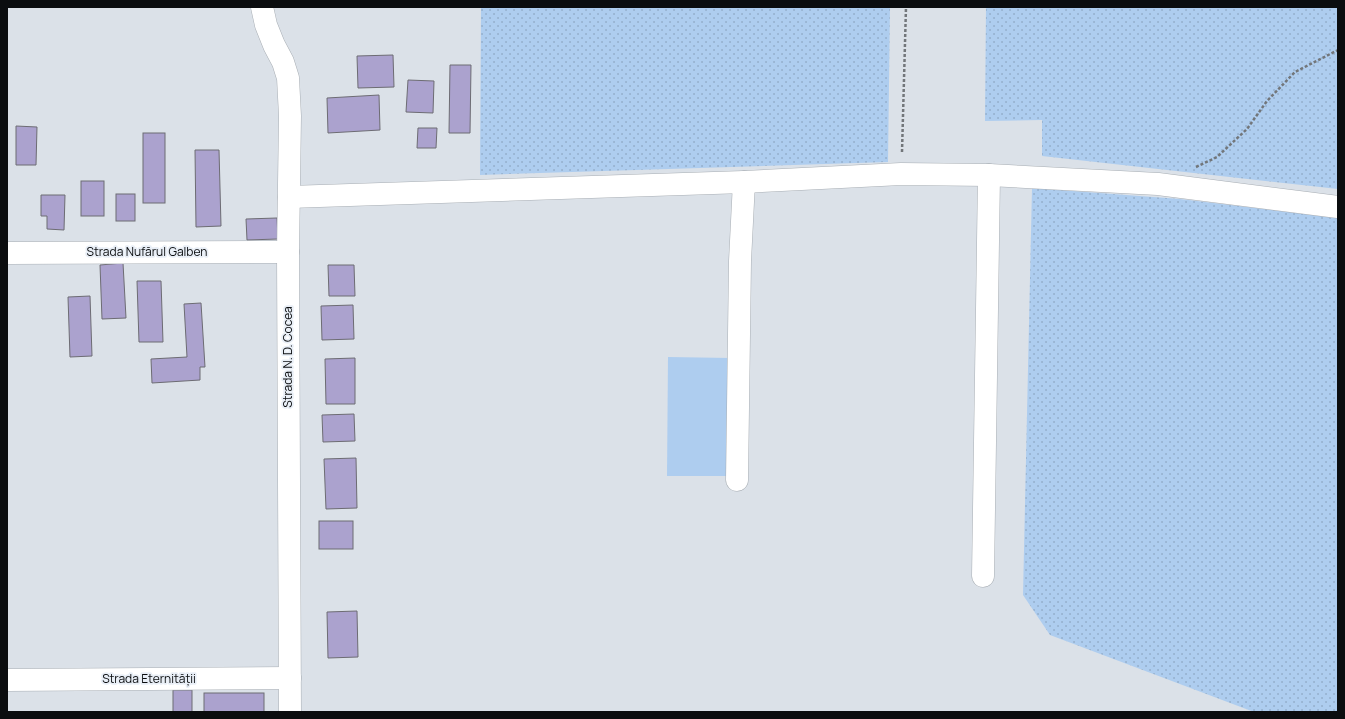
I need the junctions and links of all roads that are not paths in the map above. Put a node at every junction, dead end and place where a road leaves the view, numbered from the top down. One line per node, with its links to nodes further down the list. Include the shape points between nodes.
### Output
1 (262, 7): 4 (street, Strada N. D. Cocea, via 266,25 288,78)
2 (989, 175): 3 (street, via 901,174); 5 (street, via 1158,184); 9 (street)
3 (744, 182): 4 (street); 8 (street, via 740,261)
4 (289, 197): 7 (street, Strada N. D. Cocea)
5 (1338, 207)
6 (7, 252): 7 (street, Strada Nufărul Galben)
7 (288, 252): 10 (street, Strada N. D. Cocea)
8 (737, 480)
9 (983, 576)
10 (290, 678): 11 (street, Strada Eternității); 12 (street, Strada N. D. Cocea)
11 (7, 680)
12 (290, 712)

